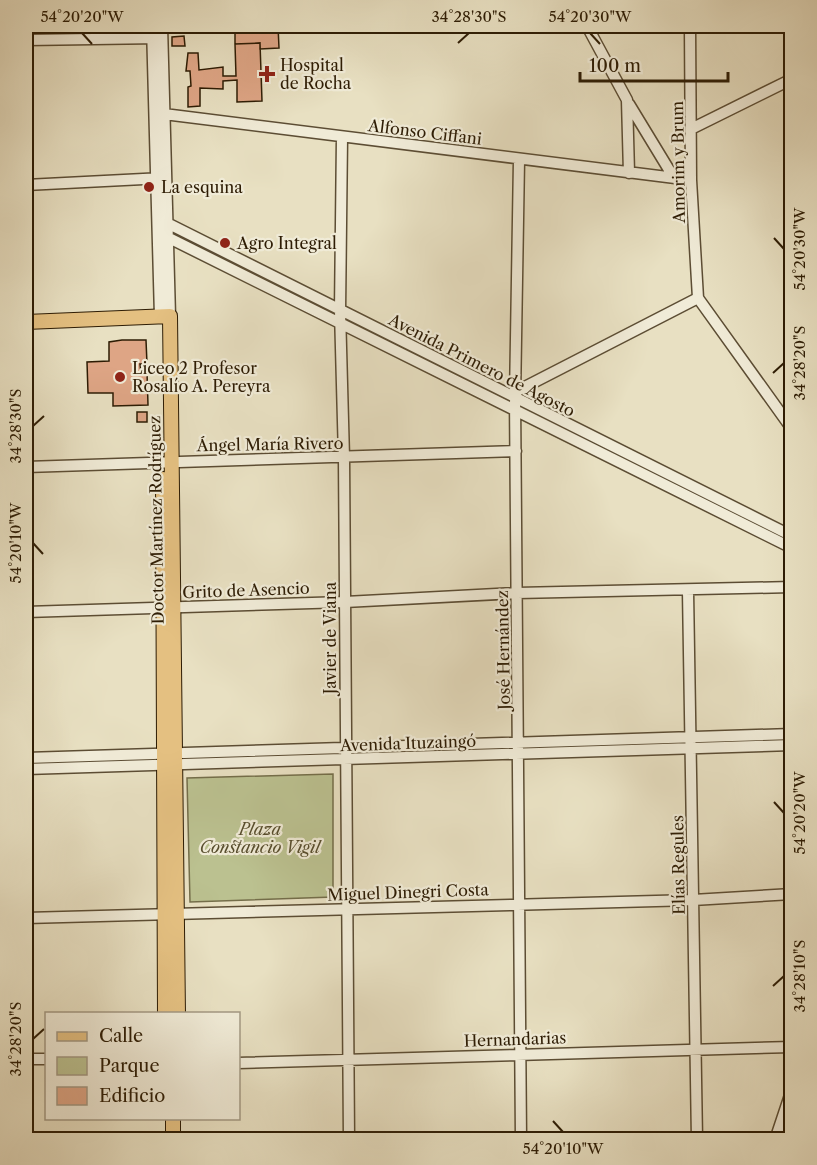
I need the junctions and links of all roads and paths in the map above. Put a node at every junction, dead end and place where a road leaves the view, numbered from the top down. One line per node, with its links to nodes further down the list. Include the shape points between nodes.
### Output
1 (152, 26): 5 (street, Doctor Martínez Rodríguez)
2 (162, 26): 5 (street, Doctor Martínez Rodríguez)
3 (587, 26): 8 (street)
4 (690, 26): 10 (street, Amorim y Brum)
5 (158, 38): 6 (street); 9 (street, Doctor Martínez Rodríguez)
6 (26, 40)
7 (792, 79): 10 (street)
8 (627, 100): 13 (street); 15 (street)
9 (160, 113): 11 (street, Alfonso Ciffani); 14 (street, Doctor Martínez Rodríguez)
10 (691, 129): 16 (street, Amorim y Brum)
11 (342, 137): 12 (street, Alfonso Ciffani); 21 (street, Javier de Viana)
12 (519, 160): 13 (street, Alfonso Ciffani); 25 (street, José Hernández)
13 (629, 173): 15 (street, Alfonso Ciffani)
14 (162, 178): 17 (street); 18 (street, Doctor Martínez Rodríguez)
15 (674, 178): 16 (street, Alfonso Ciffani)
16 (691, 180): 20 (street, Amorim y Brum)
17 (26, 185)
18 (164, 224): 19 (street, Doctor Martínez Rodríguez); 21 (street, Avenida Primero de Agosto)
19 (164, 239): 22 (street, Doctor Martínez Rodríguez); 24 (street, Avenida Primero de Agosto)
20 (698, 298): 25 (street); 27 (street)
21 (340, 311): 24 (street, Javier de Viana); 25 (street, Avenida Primero de Agosto)
22 (165, 316): 23 (main road); 30 (main road, Doctor Martínez Rodríguez)
23 (26, 322)
24 (340, 325): 26 (street, Avenida Primero de Agosto); 29 (street, Javier de Viana)
25 (515, 395): 26 (street, José Hernández); 32 (street, Avenida Primero de Agosto)
26 (515, 410): 28 (street, José Hernández); 33 (street, Avenida Primero de Agosto)
27 (792, 429)
28 (516, 451): 29 (street, Ángel María Rivero); 36 (street, José Hernández)
29 (344, 458): 30 (street, Ángel María Rivero); 37 (street, Javier de Viana)
30 (167, 461): 31 (street, Ángel María Rivero); 38 (main road, Doctor Martínez Rodríguez)
31 (26, 467)
32 (792, 536)
33 (792, 549)
34 (792, 587): 35 (street, Grito de Asencio)
35 (688, 591): 36 (street, Grito de Asencio); 41 (street, Elías Regules)
36 (517, 593): 37 (street, Grito de Asencio); 42 (street, José Hernández)
37 (345, 602): 38 (street, Grito de Asencio); 44 (street, Javier de Viana)
38 (169, 608): 39 (street, Grito de Asencio); 48 (main road, Doctor Martínez Rodríguez)
39 (26, 612)
40 (792, 734): 41 (street, Avenida Ituzaingó)
41 (692, 736): 42 (street, Avenida Ituzaingó); 45 (street, Elías Regules)
42 (519, 741): 44 (street, Avenida Ituzaingó); 46 (street, José Hernández)
43 (792, 745): 45 (street, Avenida Ituzaingó)
44 (345, 748): 48 (street, Avenida Ituzaingó); 49 (street, Javier de Viana)
45 (692, 748): 46 (street, Avenida Ituzaingó); 52 (street, Elías Regules)
46 (519, 753): 49 (street, Avenida Ituzaingó); 53 (street, José Hernández)
47 (26, 758): 48 (street, Avenida Ituzaingó)
48 (171, 758): 49 (street, Avenida Ituzaingó); 50 (street, Avenida Ituzaingó); 55 (main road, Doctor Martínez Rodríguez)
49 (345, 761): 54 (street, Javier de Viana)
50 (26, 769)
51 (792, 894): 52 (street, Miguel Dinegri Costa)
52 (693, 900): 53 (street, Miguel Dinegri Costa); 60 (street, Elías Regules)
53 (520, 904): 54 (street, Miguel Dinegri Costa); 61 (street, José Hernández)
54 (347, 909): 55 (street, Miguel Dinegri Costa); 64 (street, Javier de Viana)
55 (170, 915): 56 (street, Miguel Dinegri Costa); 57 (main road, Doctor Martínez Rodríguez); 58 (main road, Doctor Martínez Rodríguez)
56 (26, 918)
57 (165, 1012)
58 (178, 1012)
59 (792, 1047): 60 (street, Hernandarias)
60 (696, 1049): 61 (street, Hernandarias); 71 (street, Elías Regules)
61 (520, 1054): 64 (street, Hernandarias); 70 (street, José Hernández)
62 (26, 1059): 63 (street)
63 (45, 1059)
64 (348, 1060): 65 (street, Hernandarias); 69 (street, Javier de Viana)
65 (240, 1063)
66 (792, 1089): 72 (street)
67 (173, 1120): 68 (main road)
68 (173, 1140)
69 (349, 1140)
70 (521, 1140)
71 (697, 1140)
72 (775, 1140)

